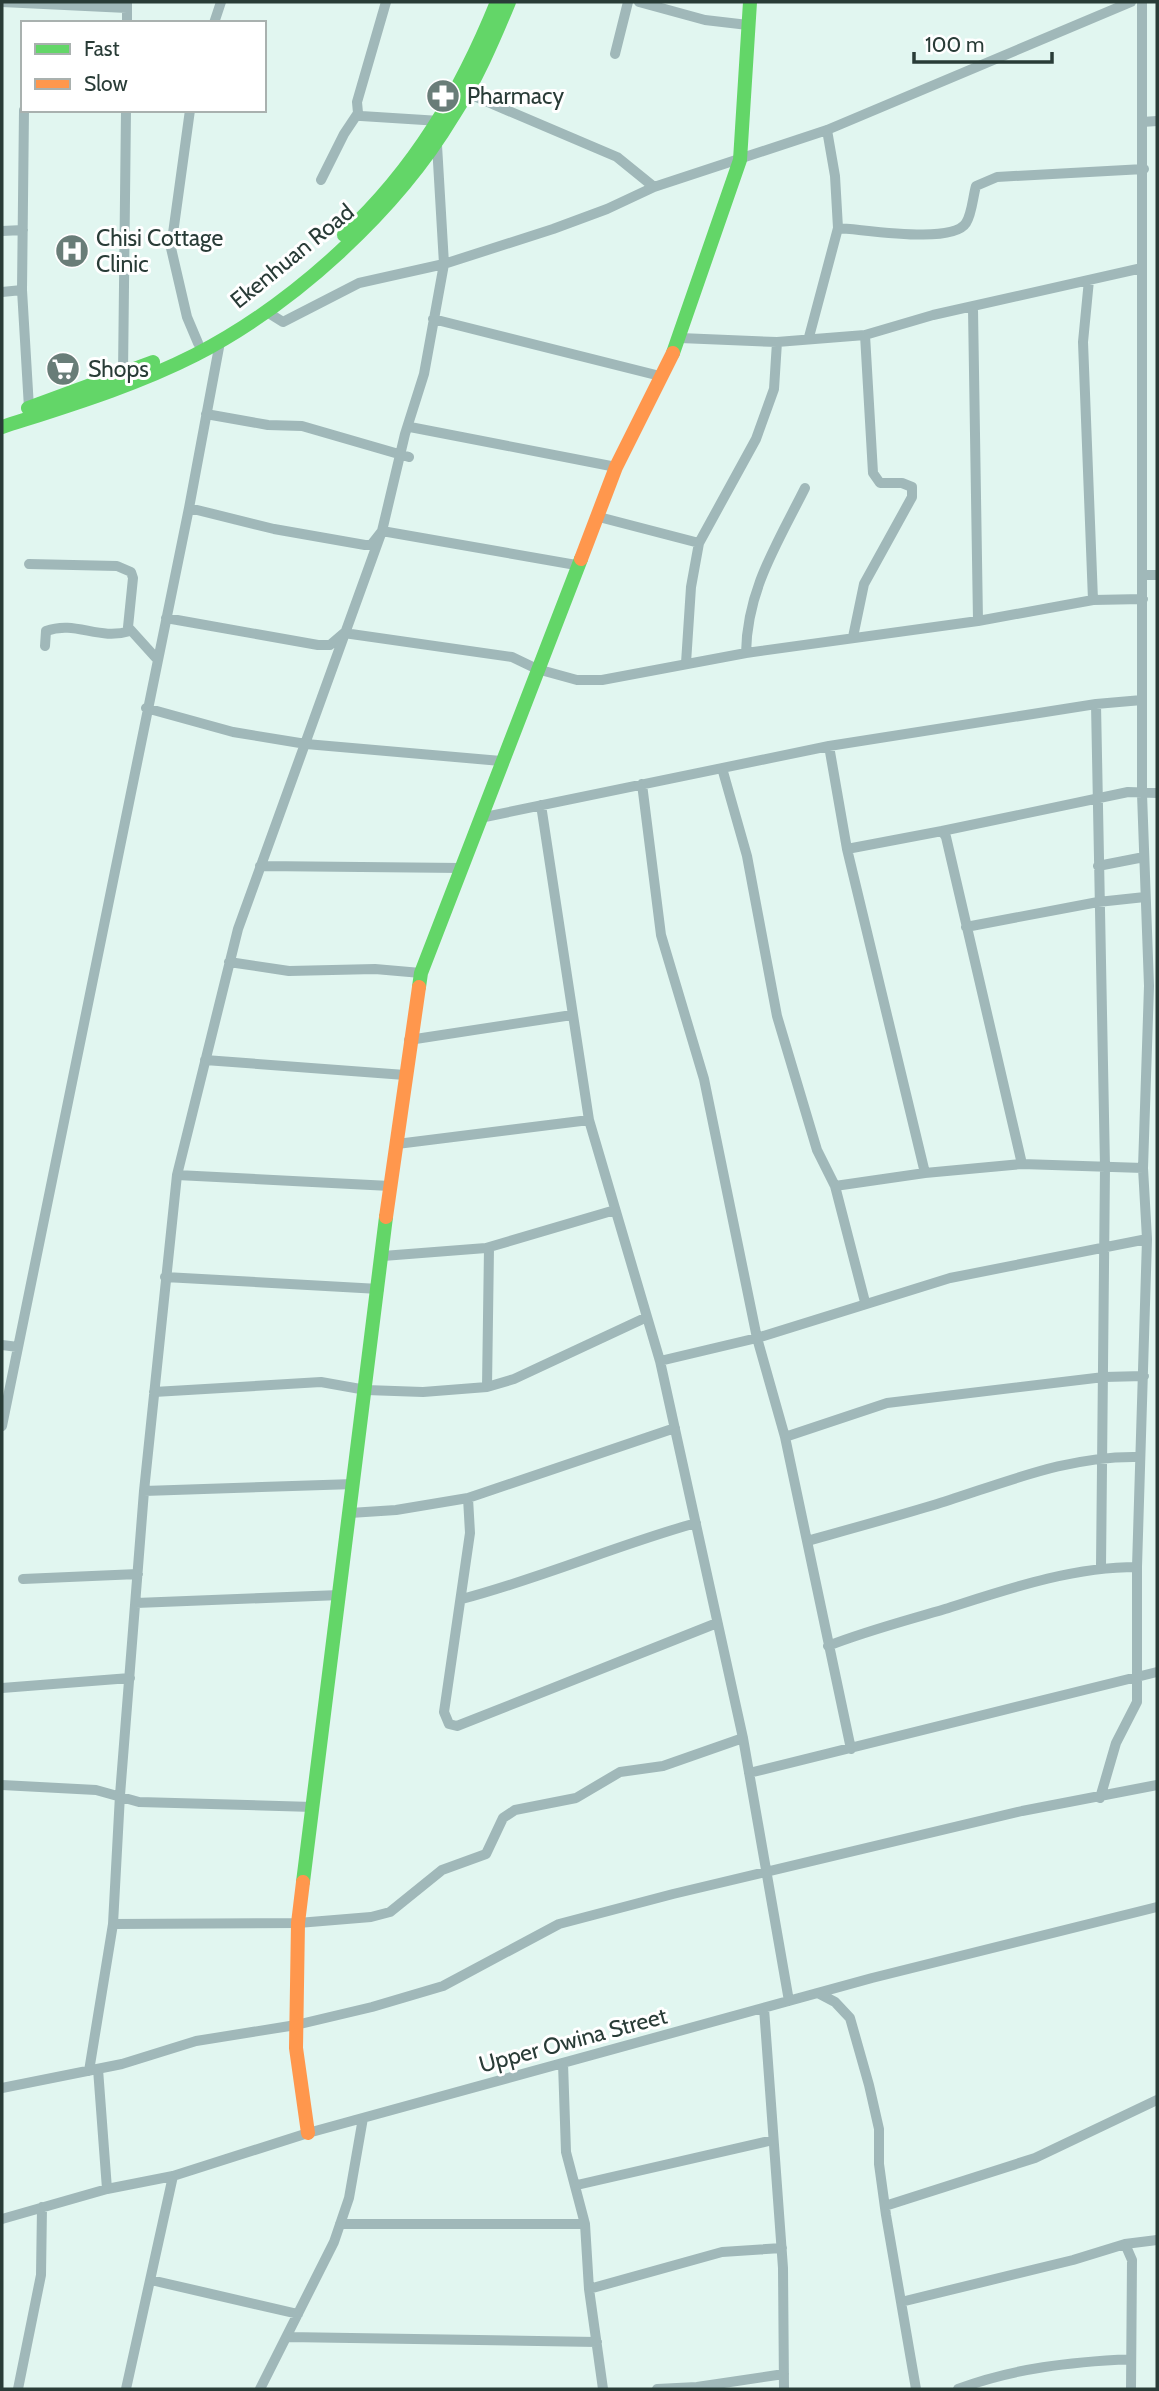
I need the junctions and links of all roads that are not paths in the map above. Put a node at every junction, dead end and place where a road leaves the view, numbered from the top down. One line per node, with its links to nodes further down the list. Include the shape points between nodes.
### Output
1 (2, 2): 11 (street)
2 (221, 2): 12 (street)
3 (386, 2): 19 (street, via 357,102)
4 (497, 2): 20 (street, Ekenhuan Road)
5 (509, 2): 15 (street, Ekenhuan Road)
6 (628, 2): 14 (street)
7 (639, 2): 13 (street, via 705,20)
8 (750, 2): 13 (street)
9 (1131, 2): 23 (street)
10 (1142, 2): 22 (street)
11 (127, 5)
12 (215, 21)
13 (748, 25): 25 (street)
14 (615, 54)
15 (469, 94): 24 (street, Ekenhuan Road); 28 (street, via 617,157)
16 (24, 112): 31 (street)
17 (125, 112): 46 (street)
18 (190, 112): 45 (street, via 172,248 187,317)
19 (358, 113): 20 (street); 27 (street)
20 (440, 121): 45 (street, Ekenhuan Road, via 349,230 265,302)
21 (1157, 121): 22 (street)
22 (1142, 122): 26 (street)
23 (827, 130): 25 (street); 29 (street)
24 (437, 145): 32 (street); 38 (street, Ekenhuan Road, via 365,229)
25 (740, 160): 28 (street); 42 (street)
26 (1144, 169): 29 (street, via 997,177 976,186 966,223 936,235); 33 (street)
27 (321, 180)
28 (654, 187): 32 (street, via 553,229)
29 (838, 228): 41 (street)
30 (2, 230): 31 (street)
31 (23, 230): 35 (street)
32 (444, 264): 38 (street, via 359,283 283,322); 39 (street)
33 (1142, 268): 34 (street); 62 (street)
34 (1089, 281): 37 (street); 65 (street, via 1083,342)
35 (22, 290): 36 (street); 48 (street)
36 (2, 292)
37 (973, 309): 40 (street); 67 (street)
38 (267, 312): 43 (street, Ekenhuan Road)
39 (433, 318): 47 (street); 52 (street)
40 (865, 335): 41 (street); 70 (street, via 873,473 880,483 912,487 912,497 864,584)
41 (809, 337): 44 (street)
42 (681, 338): 44 (street); 47 (street)
43 (219, 342): 49 (street); 51 (street, Ekenhuan Road, via 126,384)
44 (777, 342): 59 (street, via 774,389 757,439)
45 (198, 343): 46 (street, Ekenhuan Road)
46 (123, 374): 48 (street, Ekenhuan Road)
47 (660, 376): 54 (street)
48 (29, 408): 50 (street, Ekenhuan Road)
49 (206, 414): 53 (street, via 313,428); 56 (street)
50 (2, 418)
51 (2, 427)
52 (410, 427): 54 (street); 58 (street)
53 (409, 457)
54 (616, 467): 57 (street)
55 (805, 488): 72 (street, via 752,600)
56 (189, 508): 58 (street, via 365,545 371,545); 66 (street)
57 (599, 517): 59 (street); 61 (street)
58 (382, 531): 61 (street); 69 (street)
59 (699, 543): 74 (street)
60 (29, 564): 68 (street, via 117,566 131,572)
61 (576, 565): 75 (street)
62 (1143, 575): 63 (street); 64 (street)
63 (1157, 575)
64 (1143, 599): 65 (street); 76 (street)
65 (1093, 600): 67 (street)
66 (166, 618): 69 (street, via 318,645 330,645); 73 (street)
67 (978, 621): 70 (street)
68 (130, 631): 71 (street, via 107,635 68,627 51,629 46,631); 73 (street)
69 (344, 633): 75 (street, via 512,657); 79 (street)
70 (853, 637): 72 (street)
71 (45, 646)
72 (746, 653): 74 (street)
73 (156, 658): 78 (street)
74 (686, 663): 75 (street, via 602,680 577,680)
75 (537, 668): 81 (street)
76 (1142, 701): 77 (street); 85 (street)
77 (1096, 704): 80 (street); 86 (street)
78 (146, 708): 79 (street, via 233,733); 127 (street)
79 (306, 744): 81 (street); 92 (street)
80 (829, 746): 82 (street); 90 (street)
81 (501, 761): 88 (street)
82 (722, 768): 83 (street); 115 (street, via 747,856 776,1016 817,1150)
83 (642, 784): 87 (street); 125 (street, via 661,935 704,1079)
84 (1157, 793): 85 (street)
85 (1142, 794): 86 (street, via 1128,792); 91 (street)
86 (1098, 800): 89 (street); 93 (street)
87 (541, 805): 88 (street); 101 (street)
88 (480, 818): 94 (street)
89 (942, 831): 90 (street); 97 (street)
90 (847, 849): 112 (street)
91 (1144, 857): 93 (street); 95 (street)
92 (260, 866): 94 (street); 98 (street)
93 (1098, 866): 96 (street)
94 (462, 868): 99 (street)
95 (1145, 897): 96 (street); 100 (street)
96 (1098, 902): 97 (street); 110 (street)
97 (966, 927): 109 (street)
98 (229, 962): 99 (street, via 289,971); 103 (street)
99 (421, 973): 102 (street)
100 (1153, 986): 105 (street)
101 (572, 1016): 102 (street); 107 (street)
102 (410, 1040): 104 (street)
103 (205, 1060): 104 (street); 113 (street)
104 (405, 1075): 108 (street)
105 (1145, 1097): 106 (street); 111 (street)
106 (1157, 1097)
107 (589, 1120): 108 (street); 116 (street)
108 (397, 1144): 114 (street)
109 (1022, 1164): 110 (street); 112 (street)
110 (1105, 1167): 111 (street); 118 (street)
111 (1143, 1168): 117 (street)
112 (925, 1173): 115 (street)
113 (177, 1175): 114 (street); 121 (street)
114 (390, 1186): 120 (street)
115 (835, 1186): 123 (street)
116 (615, 1210): 119 (street); 124 (street)
117 (1147, 1239): 118 (street); 129 (street)
118 (1104, 1247): 123 (street, via 950,1278); 130 (street)
119 (489, 1248): 120 (street); 131 (street)
120 (383, 1255): 122 (street)
121 (165, 1277): 122 (street); 133 (street)
122 (379, 1289): 132 (street)
123 (865, 1303): 125 (street)
124 (647, 1317): 128 (street); 131 (street, via 513,1380)
125 (757, 1338): 128 (street); 136 (street)
126 (2, 1345): 127 (street)
127 (18, 1347): 134 (street)
128 (660, 1361): 135 (street)
129 (1144, 1376): 130 (street); 138 (street)
130 (1104, 1377): 136 (street, via 887,1403); 137 (street)
131 (487, 1387): 132 (street)
132 (366, 1390): 133 (street, via 321,1382); 139 (street)
133 (154, 1392): 140 (street)
134 (2, 1426)
135 (675, 1428): 141 (street); 143 (street)
136 (785, 1437): 144 (street)
137 (1104, 1456): 138 (street); 144 (street, via 1046,1467); 145 (street)
138 (1140, 1457): 146 (street)
139 (354, 1484): 140 (street); 142 (street)
140 (144, 1491): 147 (street)
141 (468, 1498): 142 (street); 150 (street, via 470,1533)
142 (350, 1513): 149 (street)
143 (696, 1523): 150 (street, via 626,1542 520,1584); 152 (street)
144 (807, 1541): 153 (street)
145 (1101, 1567): 146 (street); 153 (street, via 1023,1584)
146 (1137, 1567): 155 (street)
147 (138, 1574): 148 (street); 151 (street)
148 (23, 1579)
149 (340, 1595): 151 (street); 165 (street)
150 (462, 1599): 152 (street, via 444,1712 449,1724 457,1726)
151 (136, 1603): 156 (street)
152 (717, 1623): 158 (street)
153 (828, 1646): 159 (street)
154 (1157, 1672): 155 (street)
155 (1137, 1675): 159 (street); 164 (street, via 1137,1702 1116,1743)
156 (130, 1678): 157 (street); 163 (street)
157 (2, 1688)
158 (743, 1738): 160 (street); 168 (street, via 663,1766 620,1772 576,1798 515,1810 503,1818 486,1854 442,1870 390,1912)
159 (851, 1749): 160 (street)
160 (749, 1773): 166 (street)
161 (2, 1785): 163 (street)
162 (1157, 1785): 164 (street)
163 (120, 1795): 165 (street, via 139,1802); 169 (street)
164 (1100, 1798): 166 (street, via 1022,1811)
165 (313, 1807): 168 (street)
166 (767, 1871): 171 (street); 173 (street, via 559,1924 443,1986)
167 (1157, 1907): 170 (street, Upper Owina Street)
168 (298, 1923): 169 (street); 173 (street)
169 (113, 1924): 175 (street)
170 (818, 1993): 171 (street, Upper Owina Street); 184 (street, via 850,2018 858,2038 879,2129)
171 (789, 2001): 172 (street, Upper Owina Street)
172 (764, 2007): 174 (street, Upper Owina Street); 180 (street)
173 (296, 2025): 175 (street, via 196,2041); 179 (street)
174 (563, 2063): 178 (street, Upper Owina Street); 182 (street, via 566,2152)
175 (94, 2070): 176 (street); 183 (street)
176 (2, 2088)
177 (1157, 2099): 184 (street, via 1035,2158)
178 (363, 2118): 179 (street, Upper Owina Street); 187 (street)
179 (308, 2133): 181 (street, Upper Owina Street)
180 (773, 2140): 182 (street); 191 (street)
181 (173, 2176): 183 (street, Upper Owina Street); 192 (street)
182 (577, 2185): 188 (street)
183 (107, 2189): 185 (street, Upper Owina Street)
184 (885, 2206): 194 (street)
185 (42, 2207): 186 (street, Upper Owina Street); 200 (street, via 41,2274)
186 (2, 2219)
187 (340, 2224): 188 (street); 195 (street)
188 (584, 2224): 193 (street)
189 (1157, 2240): 190 (street)
190 (1125, 2244): 194 (street); 198 (street, via 1132,2260)
191 (782, 2248): 193 (street, via 722,2252); 199 (street)
192 (151, 2280): 195 (street); 201 (street)
193 (589, 2289): 197 (street)
194 (901, 2302): 206 (street)
195 (298, 2314): 196 (street)
196 (287, 2336): 197 (street); 202 (street)
197 (597, 2342): 203 (street)
198 (1131, 2359): 207 (street, via 1071,2361 998,2374); 208 (street)
199 (784, 2374): 204 (street); 205 (street)
200 (18, 2389)
201 (126, 2389)
202 (260, 2389)
203 (603, 2389)
204 (657, 2389)
205 (784, 2389)
206 (916, 2389)
207 (957, 2389)
208 (1131, 2389)

